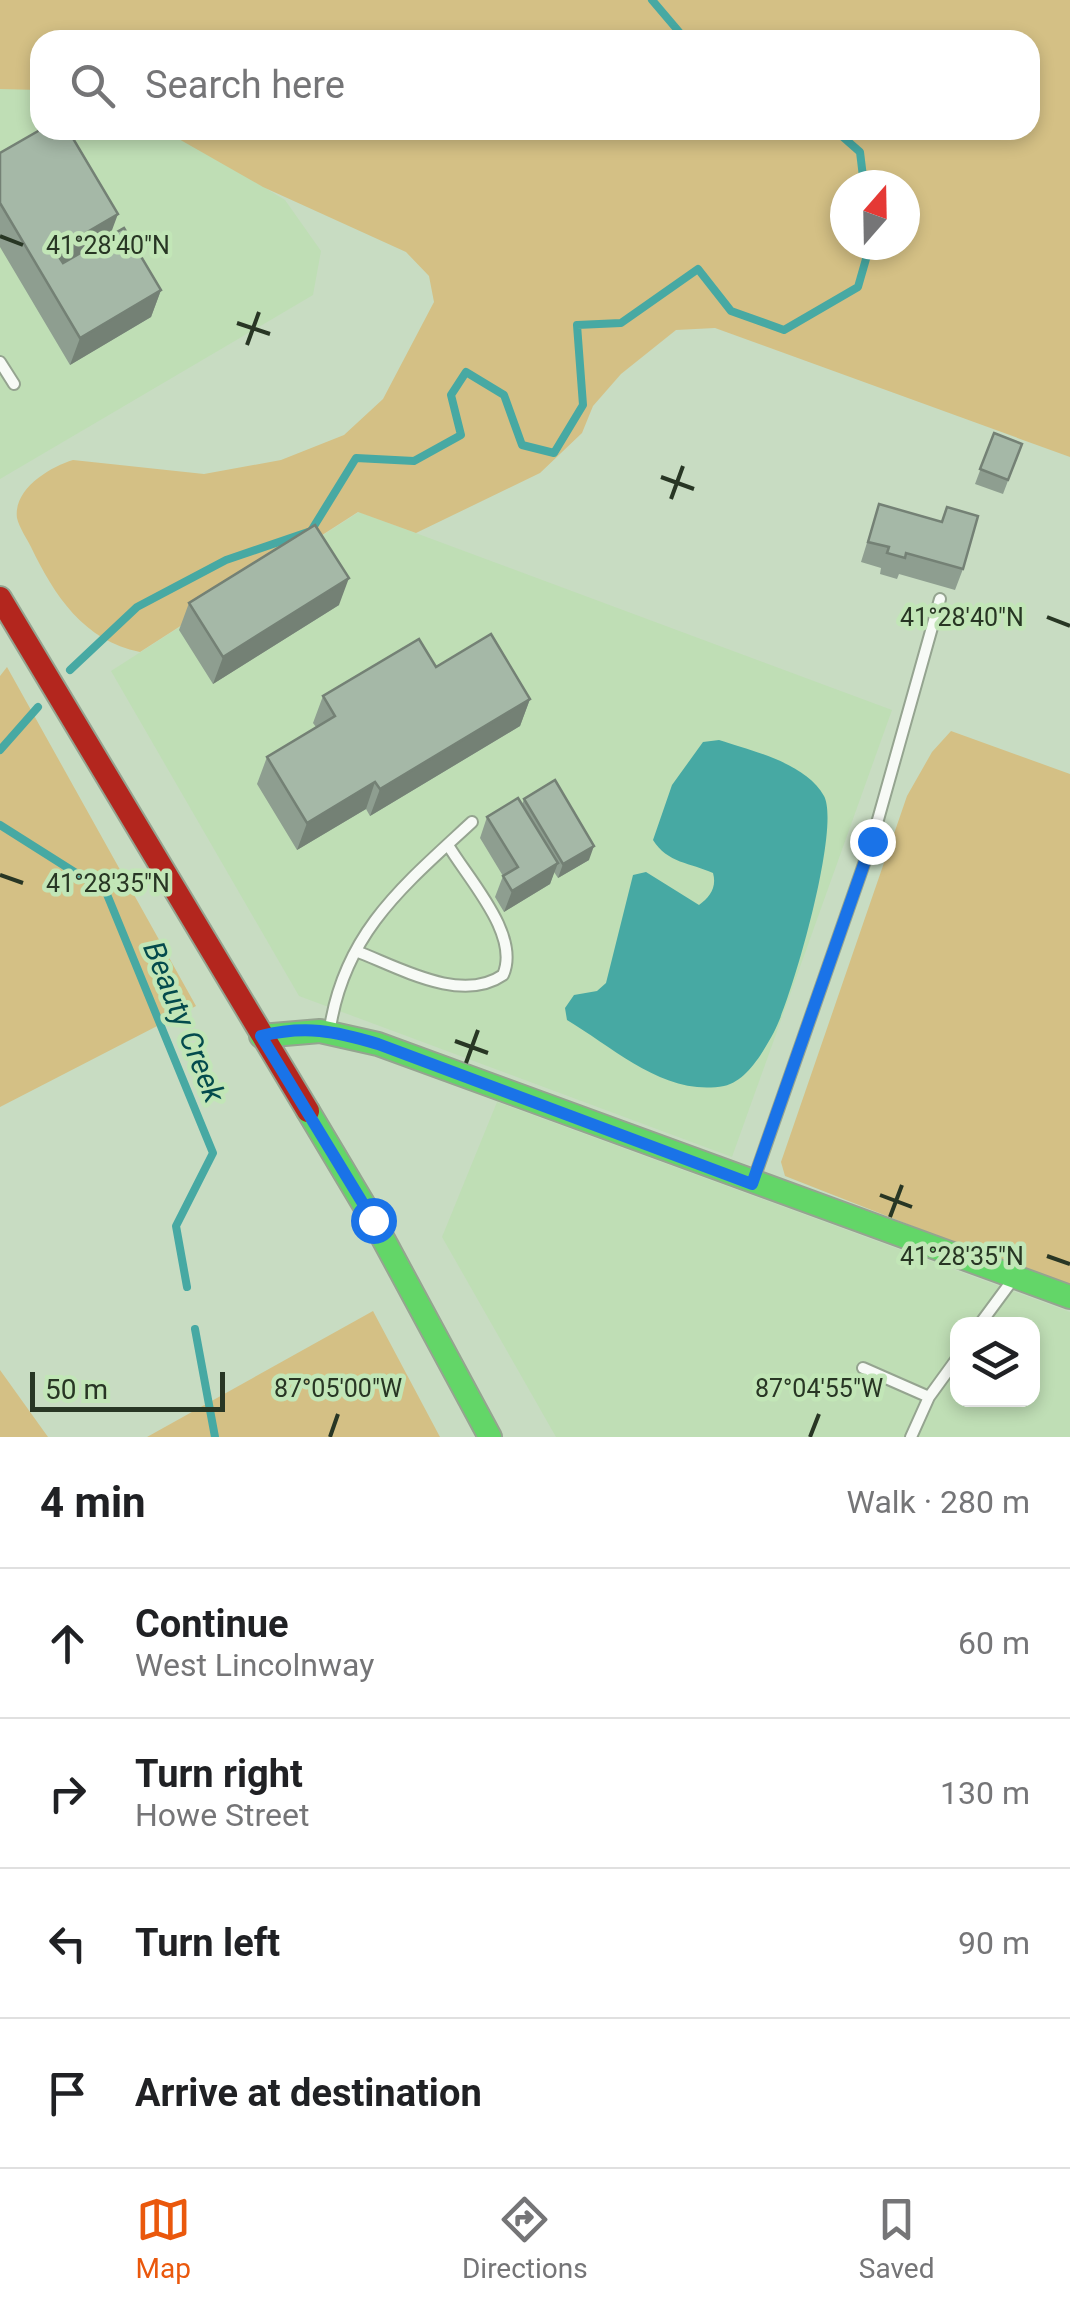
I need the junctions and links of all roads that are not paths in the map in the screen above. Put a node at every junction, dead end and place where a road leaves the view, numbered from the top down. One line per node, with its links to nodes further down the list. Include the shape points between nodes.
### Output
1 (0, 362): 2 (lane)
2 (14, 384)
3 (0, 598): 9 (main road)
4 (940, 598): 10 (lane, via 872,841)
5 (472, 822): 6 (lane)
6 (448, 845): 7 (lane, via 375,915); 7 (lane, via 499,928 508,953 503,975 472,986 446,984)
7 (356, 951): 8 (lane, via 336,988)
8 (330, 1029): 9 (main road, via 296,1027); 10 (main road)
9 (261, 1036): 17 (main road, via 373,1220)
10 (752, 1184): 11 (main road)
11 (1014, 1277): 12 (main road); 13 (lane)
12 (1070, 1297)
13 (985, 1317)
14 (862, 1368): 16 (lane)
15 (950, 1368): 16 (lane)
16 (929, 1397): 18 (lane)
17 (490, 1437)
18 (910, 1437)

